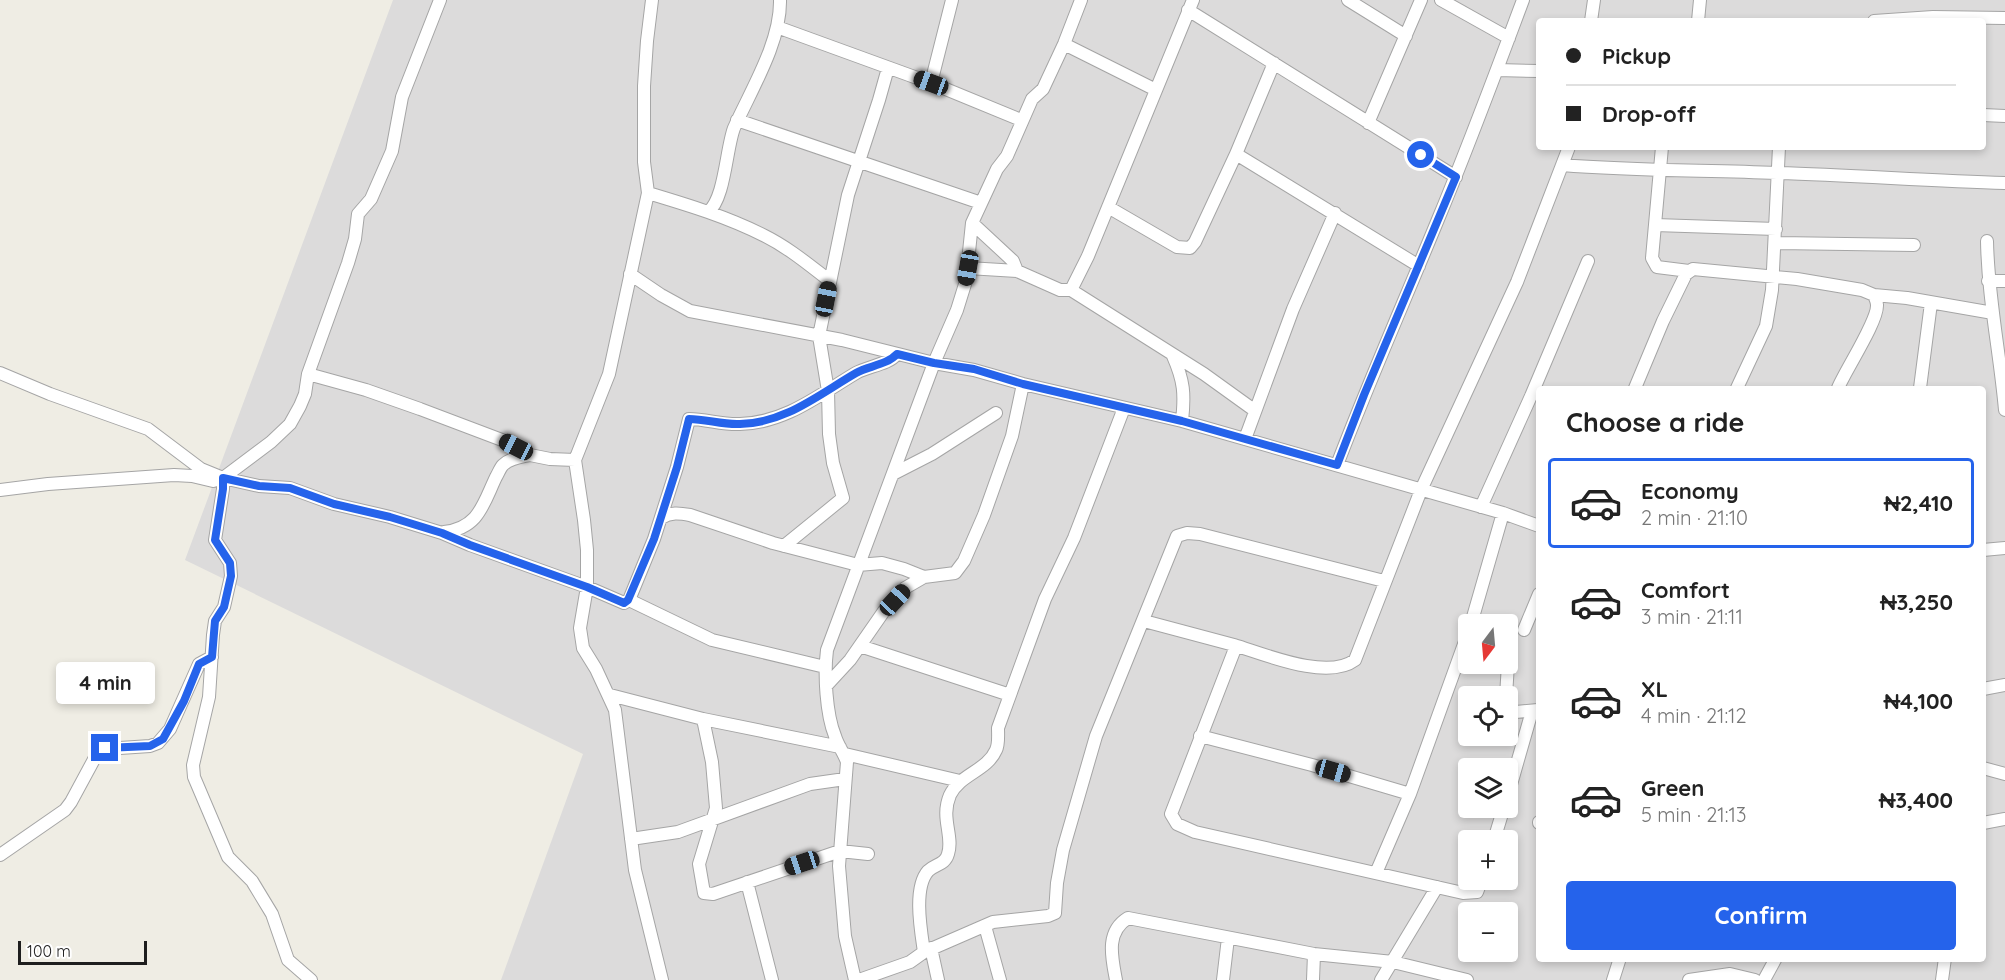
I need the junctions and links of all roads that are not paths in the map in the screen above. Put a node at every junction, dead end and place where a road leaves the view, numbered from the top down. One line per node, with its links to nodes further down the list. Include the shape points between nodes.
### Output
1 (440, 0): 73 (street, via 402,97 392,151 371,199 358,214 348,263)
2 (652, 0): 42 (street, via 644,86)
3 (780, 0): 17 (street)
4 (952, 0): 25 (street)
5 (1081, 0): 20 (street)
6 (1348, 0): 18 (street)
7 (1421, 0): 18 (street)
8 (1441, 0): 19 (street)
9 (1523, 0): 19 (street)
10 (1594, 0): 13 (street)
11 (1700, 0): 14 (street)
12 (1191, 5): 21 (street); 26 (street)
13 (1591, 18)
14 (1698, 18)
15 (1917, 18): 16 (street)
16 (2005, 18)
17 (777, 27): 22 (street); 29 (street, via 768,57)
18 (1406, 36): 31 (street)
19 (1509, 38): 23 (street)
20 (1064, 44): 26 (street); 30 (street, via 1043,89 1032,99)
21 (1274, 63): 31 (street); 35 (street)
22 (888, 68): 25 (street); 36 (street)
23 (1497, 70): 24 (street); 40 (street)
24 (1536, 71)
25 (931, 83): 30 (street)
26 (1156, 90): 44 (street)
27 (1986, 115): 28 (street)
28 (2005, 116)
29 (737, 120): 36 (street); 45 (street, via 715,207)
30 (1021, 120): 43 (street, via 1007,156)
31 (1368, 123): 40 (street)
32 (1568, 150): 37 (street)
33 (1662, 150): 38 (street)
34 (1779, 150): 39 (street)
35 (1236, 154): 44 (street, via 1190,249 1177,247); 46 (street)
36 (859, 162): 43 (street); 61 (street)
37 (1563, 165): 38 (street); 92 (street, via 1517,282)
38 (1660, 171): 39 (street); 48 (street)
39 (1778, 173): 41 (street); 49 (street)
40 (1456, 177): 54 (street)
41 (2005, 183)
42 (648, 193): 45 (street); 58 (street)
43 (981, 203): 47 (street)
44 (1108, 207): 63 (street)
45 (708, 212): 61 (street, via 765,236)
46 (1335, 213): 54 (street); 81 (street)
47 (972, 223): 55 (street); 56 (street, via 1013,261)
48 (1655, 225): 49 (street); 57 (street, via 1654,265)
49 (1776, 229): 51 (street)
50 (1987, 240): 60 (street)
51 (1776, 243): 52 (street); 59 (street)
52 (1914, 245)
53 (1588, 261): 94 (street)
54 (1419, 266): 88 (street)
55 (968, 268): 56 (street); 70 (street, via 957,310)
56 (1017, 271): 63 (street, via 1060,290)
57 (1689, 271): 59 (street); 75 (street)
58 (630, 274): 67 (street, via 690,311); 87 (street, via 609,374)
59 (1773, 276): 64 (street); 76 (street, via 1766,326)
60 (1988, 280): 62 (street); 66 (street)
61 (830, 281): 67 (street)
62 (2005, 281)
63 (1071, 290): 69 (street)
64 (1874, 295): 65 (street); 77 (street, via 1877,305 1870,327)
65 (1931, 303): 66 (street); 78 (street)
66 (1992, 313): 71 (street)
67 (819, 336): 68 (street); 79 (street)
68 (897, 354): 70 (street); 79 (street)
69 (1173, 356): 81 (street); 84 (street, via 1185,395)
70 (934, 363): 74 (street, via 974,369); 89 (street)
71 (2003, 363): 82 (street)
72 (0, 374): 90 (street, via 148,429 201,469)
73 (308, 374): 86 (street, via 366,390); 90 (street, via 306,394 290,424)
74 (1023, 384): 80 (street); 104 (street, via 1012,436 964,561 955,573)
75 (1636, 386)
76 (1738, 386)
77 (1839, 386)
78 (1920, 386)
79 (828, 391): 93 (street, via 781,417 755,423 689,419); 100 (street, via 832,453 843,498)
80 (1124, 408): 84 (street); 123 (street)
81 (1254, 410): 85 (street)
82 (2005, 410)
83 (996, 413): 89 (street)
84 (1182, 421): 85 (street)
85 (1245, 439): 88 (street)
86 (530, 454): 87 (street); 99 (street, via 502,465 474,520 458,531)
87 (575, 460): 106 (street, via 584,520)
88 (1337, 465): 92 (street)
89 (893, 474): 103 (street)
90 (223, 478): 91 (street, via 213,481 174,475); 99 (street, via 290,488); 116 (street, via 215,540 230,563 231,576 224,607 215,621)
91 (0, 490)
92 (1421, 490): 94 (street); 105 (street)
93 (668, 496): 96 (street); 97 (street)
94 (1481, 507): 95 (street)
95 (1503, 513): 98 (street); 109 (street)
96 (690, 515): 97 (street, via 668,514); 100 (street)
97 (661, 518): 107 (street)
98 (1536, 525)
99 (442, 533): 106 (street)
100 (784, 546): 103 (street)
101 (2005, 548): 102 (street)
102 (1986, 550)
103 (858, 565): 104 (street, via 882,563); 118 (street, via 827,650)
104 (924, 577): 114 (street, via 905,588)
105 (1384, 581): 110 (street, via 1187,533 1177,536); 115 (street, via 1362,646 1347,666 1300,664)
106 (587, 587): 107 (street, via 624,603); 122 (street, via 580,628 583,648)
107 (628, 600): 118 (street, via 712,640)
108 (1536, 601): 112 (street)
109 (1474, 614)
110 (1144, 621): 115 (street); 146 (street, via 1096,736 1081,784 1063,850 1055,913 993,921)
111 (1536, 628): 112 (street)
112 (1524, 630): 113 (street)
113 (1518, 631)
114 (860, 646): 120 (street); 123 (street)
115 (1236, 646): 127 (street)
116 (212, 657): 141 (street, via 199,664 163,739 150,746 105,748 98,752 65,810); 155 (street, via 194,777 228,857 252,881 272,914 288,960)
117 (1458, 661): 134 (street)
118 (825, 667): 120 (street)
119 (2005, 685): 121 (street)
120 (826, 686): 128 (street, via 834,735)
121 (1986, 688)
122 (610, 695): 126 (street); 138 (street)
123 (1010, 695): 133 (street, via 996,750 976,772)
124 (1536, 710): 125 (street); 129 (street)
125 (1518, 712)
126 (703, 719): 128 (street); 136 (street, via 715,789)
127 (1200, 736): 134 (street); 142 (street, via 1171,814 1177,824 1195,832)
128 (842, 750): 132 (street, via 847,762); 133 (street)
129 (1518, 765)
130 (1986, 769): 131 (street)
131 (2005, 774)
132 (845, 779): 136 (street, via 810,784); 139 (street)
133 (960, 781): 148 (street, via 950,795 945,817 948,854 922,880 919,914)
134 (1410, 794): 142 (street)
135 (2005, 819): 137 (street)
136 (712, 821): 138 (street, via 678,832); 143 (street, via 699,864 704,893)
137 (1986, 822)
138 (631, 839): 156 (street)
139 (840, 850): 140 (street); 143 (street); 158 (street, via 845,936)
140 (868, 854)
141 (0, 855)
142 (1376, 873): 144 (street)
143 (747, 882): 157 (street)
144 (1437, 887): 145 (street, via 1463,893); 150 (street)
145 (1478, 890)
146 (985, 926): 148 (street); 160 (street)
147 (1228, 938): 149 (street); 161 (street, via 1128,918 1114,933 1111,953); 162 (street)
148 (928, 950): 158 (street, via 910,962); 159 (street)
149 (1314, 954): 150 (street); 163 (street)
150 (1393, 962): 154 (street); 164 (street)
151 (1619, 962): 166 (street)
152 (1774, 962): 169 (street)
153 (1944, 962): 170 (street)
154 (1452, 978): 165 (street)
155 (311, 980)
156 (662, 980)
157 (772, 980)
158 (857, 980)
159 (938, 980)
160 (1000, 980)
161 (1116, 980)
162 (1223, 980)
163 (1313, 980)
164 (1381, 980)
165 (1467, 980)
166 (1613, 980)
167 (1689, 980): 168 (street, via 1730,974)
168 (1755, 980)
169 (1764, 980)
170 (1942, 980)

